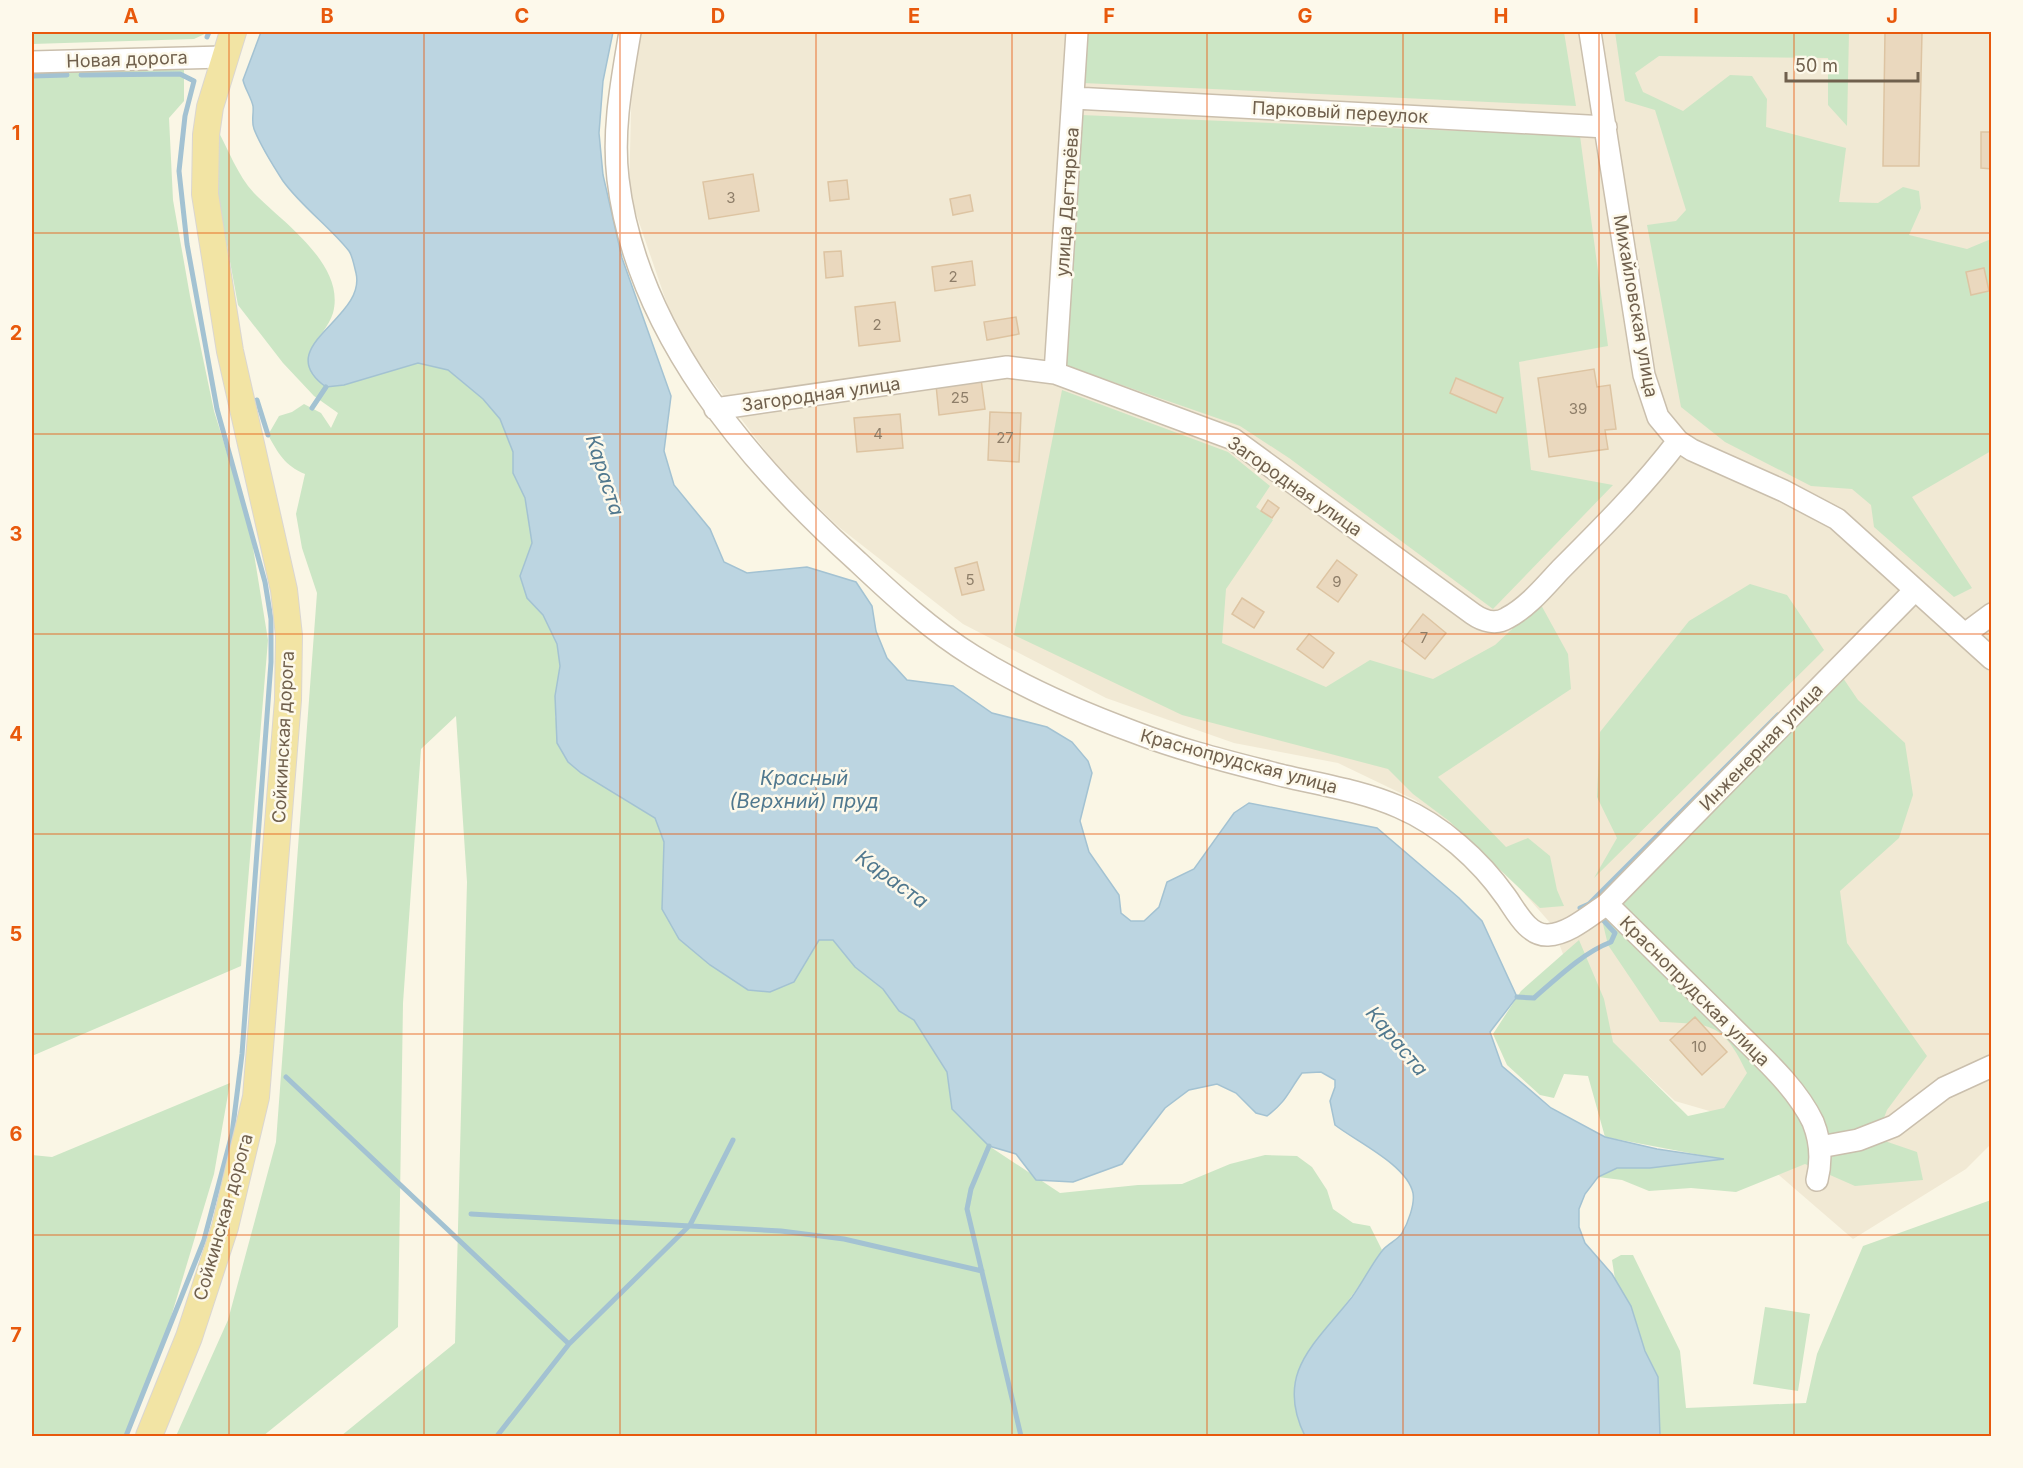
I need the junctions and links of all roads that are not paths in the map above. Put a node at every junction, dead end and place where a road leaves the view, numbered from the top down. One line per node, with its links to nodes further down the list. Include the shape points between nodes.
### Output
1 (233, 32): 5 (main road, Сойкинская дорога)
2 (630, 32): 10 (street, Краснопрудская улица, via 617,134 618,179 632,244 647,286)
3 (1077, 32): 7 (street, улица Дегтярёва)
4 (1590, 32): 8 (street, Михайловская улица)
5 (223, 57): 6 (street, Новая дорога); 20 (main road, Сойкинская дорога, via 206,135 205,194 230,351 284,590 289,636 288,700 256,1097 225,1227 189,1337)
6 (32, 62)
7 (1074, 98): 8 (street, Парковый переулок); 9 (street, улица Дегтярёва)
8 (1606, 127): 11 (street, Михайловская улица, via 1644,375 1658,417)
9 (1055, 373): 10 (street, Загородная улица, via 1007,367); 11 (street, Загородная улица, via 1233,438 1473,614 1493,622 1506,620 1527,604)
10 (715, 410): 16 (street, Краснопрудская улица, via 781,489 830,537 918,617 974,657 1051,697 1143,735 1403,808 1453,841 1490,874 1535,933 1564,931)
11 (1678, 441): 12 (street, Михайловская улица, via 1837,519)
12 (1915, 590): 14 (street, Михайловская улица); 16 (street, Инженерная улица)
13 (1992, 614): 14 (street)
14 (1965, 634): 15 (street, Михайловская улица)
15 (1992, 659)
16 (1607, 904): 18 (street, Краснопрудская улица, via 1775,1070 1802,1103)
17 (1992, 1066): 18 (street, via 1944,1088 1894,1126 1858,1140)
18 (1820, 1147): 19 (street, Краснопрудская улица)
19 (1817, 1180)
20 (149, 1437)

